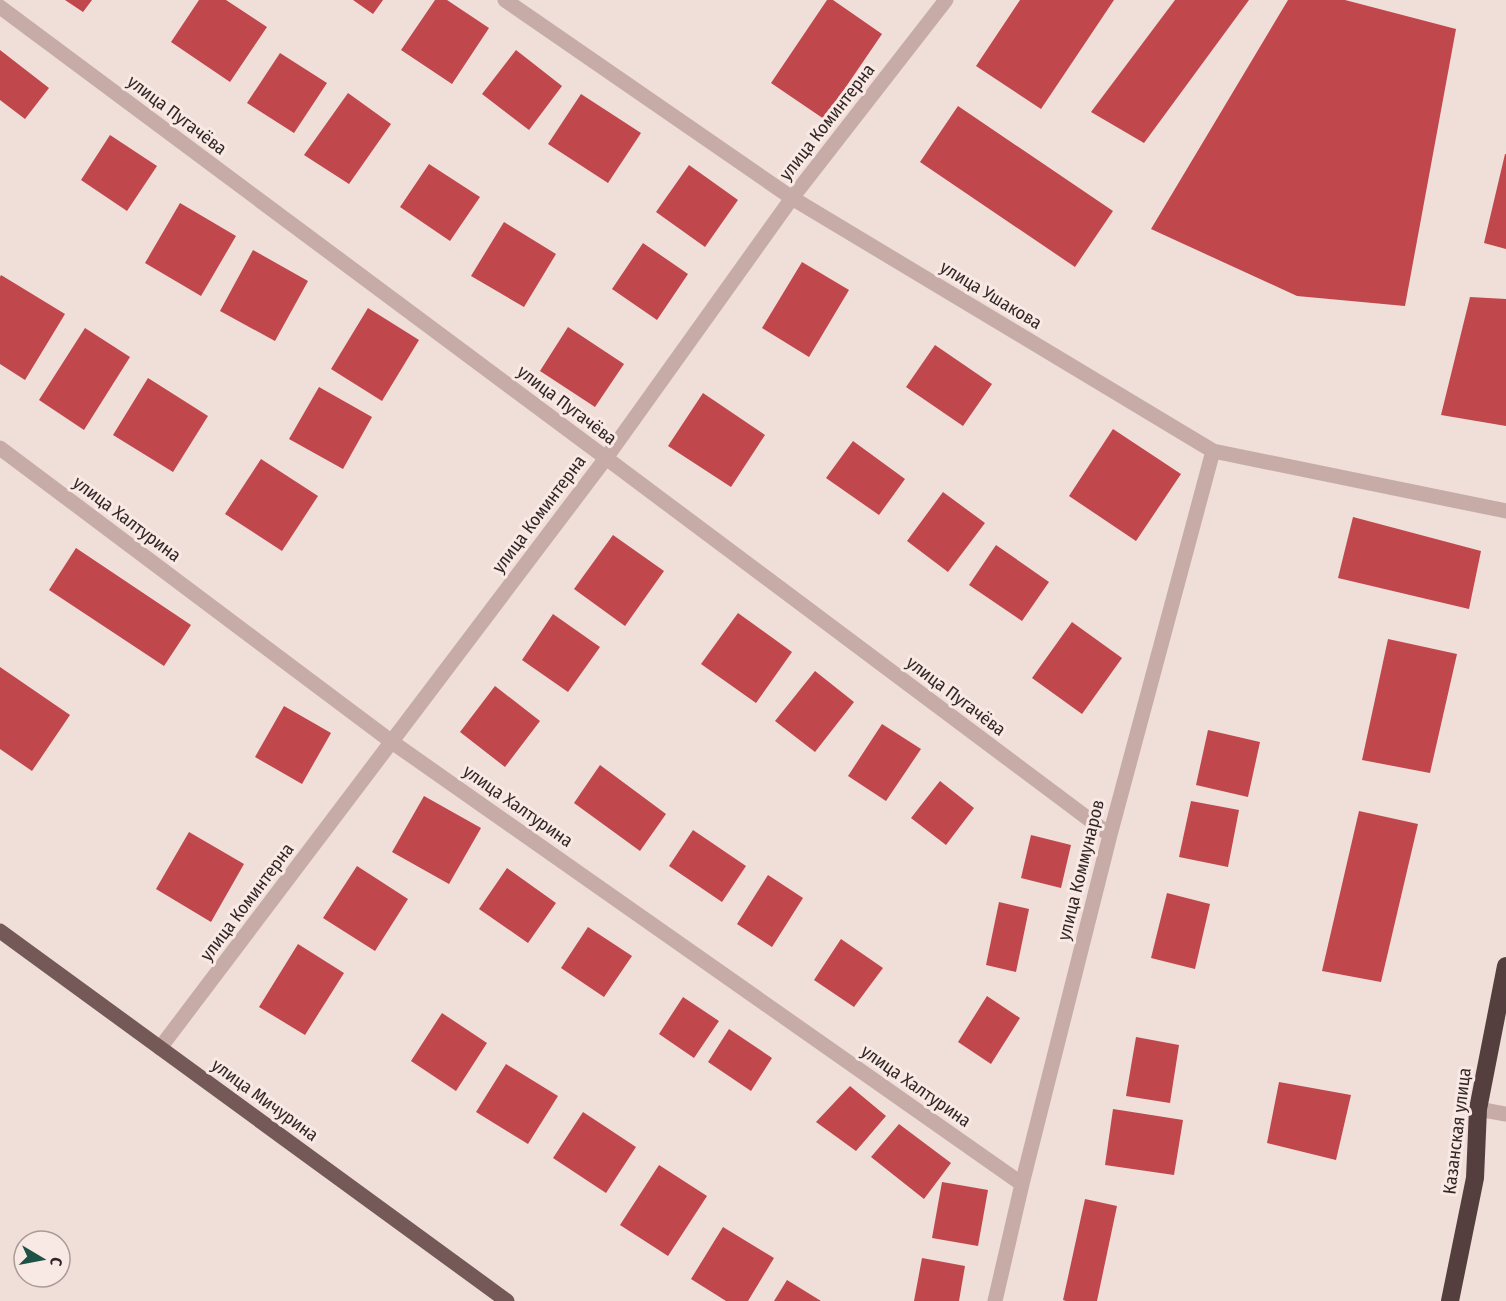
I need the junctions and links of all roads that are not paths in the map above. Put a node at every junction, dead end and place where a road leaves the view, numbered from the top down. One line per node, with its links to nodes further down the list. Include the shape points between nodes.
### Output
1 (506, 0): 4 (street, улица Ушакова)
2 (946, 0): 4 (street, улица Коминтерна)
3 (0, 7): 7 (street, улица Пугачёва)
4 (792, 198): 6 (street, улица Ушакова); 7 (street, улица Коминтерна)
5 (0, 448): 9 (street, улица Халтурина)
6 (1213, 451): 8 (street, улица Ушакова); 10 (street, улица Коммунаров)
7 (606, 458): 9 (street, улица Коминтерна); 10 (street, улица Пугачёва)
8 (1506, 511)
9 (392, 742): 13 (street, улица Коминтерна); 16 (street, улица Халтурина)
10 (1110, 835): 16 (street, улица Коммунаров)
11 (0, 932): 13 (main road, улица Мичурина)
12 (1506, 966): 14 (highway, Казанская улица)
13 (160, 1048): 17 (main road, улица Мичурина)
14 (1478, 1109): 15 (street); 19 (highway, Казанская улица, via 1474,1178)
15 (1506, 1114)
16 (1022, 1184): 18 (street, улица Коммунаров)
17 (507, 1301)
18 (995, 1301)
19 (1450, 1301)

